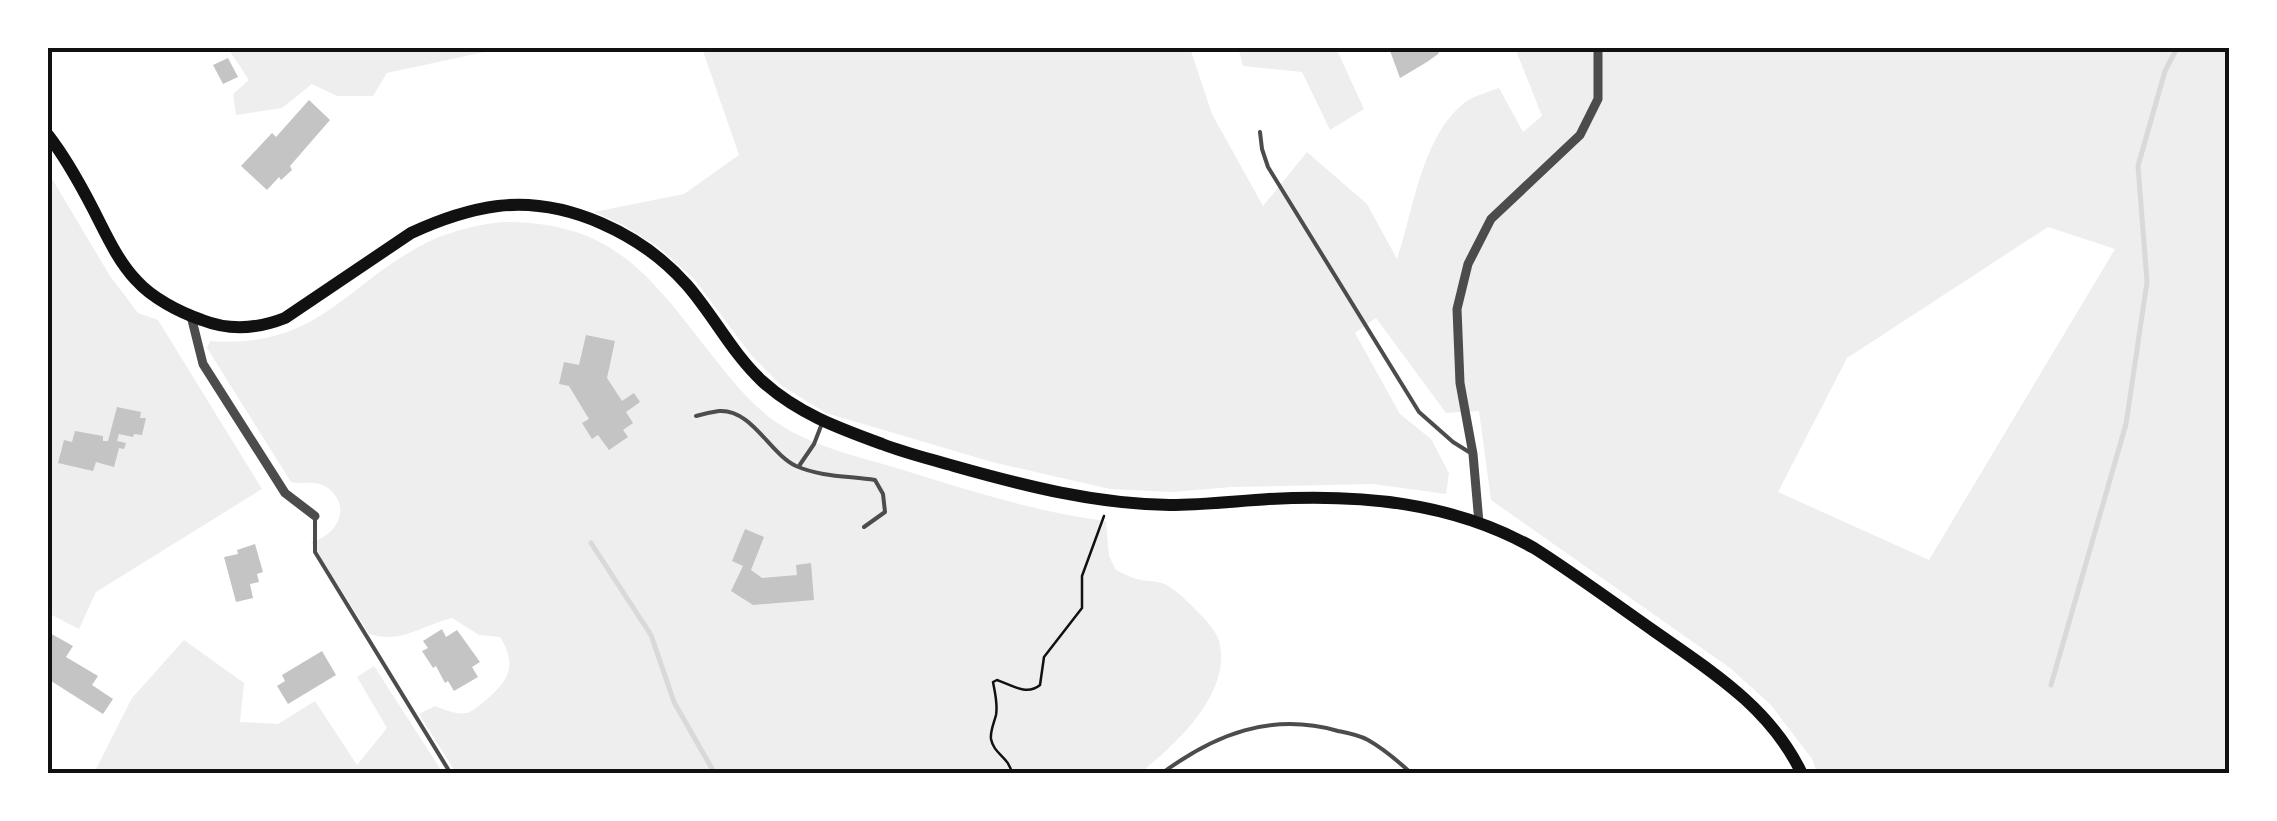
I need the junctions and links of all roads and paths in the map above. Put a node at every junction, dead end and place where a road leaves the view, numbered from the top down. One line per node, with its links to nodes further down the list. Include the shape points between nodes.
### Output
1 (1598, 48): 7 (street, via 1598,99 1580,136 1491,219 1468,264 1457,309 1460,383)
2 (1260, 132): 7 (lane, via 1268,167 1420,412)
3 (48, 135): 4 (main road, via 135,280)
4 (190, 316): 6 (main road, via 242,328 268,324 433,223 503,205 545,207 587,217 670,267 746,365); 10 (street, via 203,364 285,492)
5 (696, 416): 8 (lane, via 724,410 741,418)
6 (822, 422): 8 (lane); 9 (main road, via 1002,480)
7 (1474, 454): 11 (street)
8 (798, 467): 12 (lane, via 874,480 884,512)
9 (1108, 500): 11 (main road, via 1172,505 1373,499); 14 (path, via 1082,576 1082,608 1044,657 1040,685 1028,691 993,682 992,742)
10 (315, 516): 13 (lane, via 314,552)
11 (1480, 522): 17 (main road, via 1534,548 1722,678 1764,717)
12 (864, 526)
13 (450, 774)
14 (1012, 774)
15 (1161, 774): 16 (lane, via 1220,738 1271,723 1364,738)
16 (1412, 774)
17 (1802, 774)

